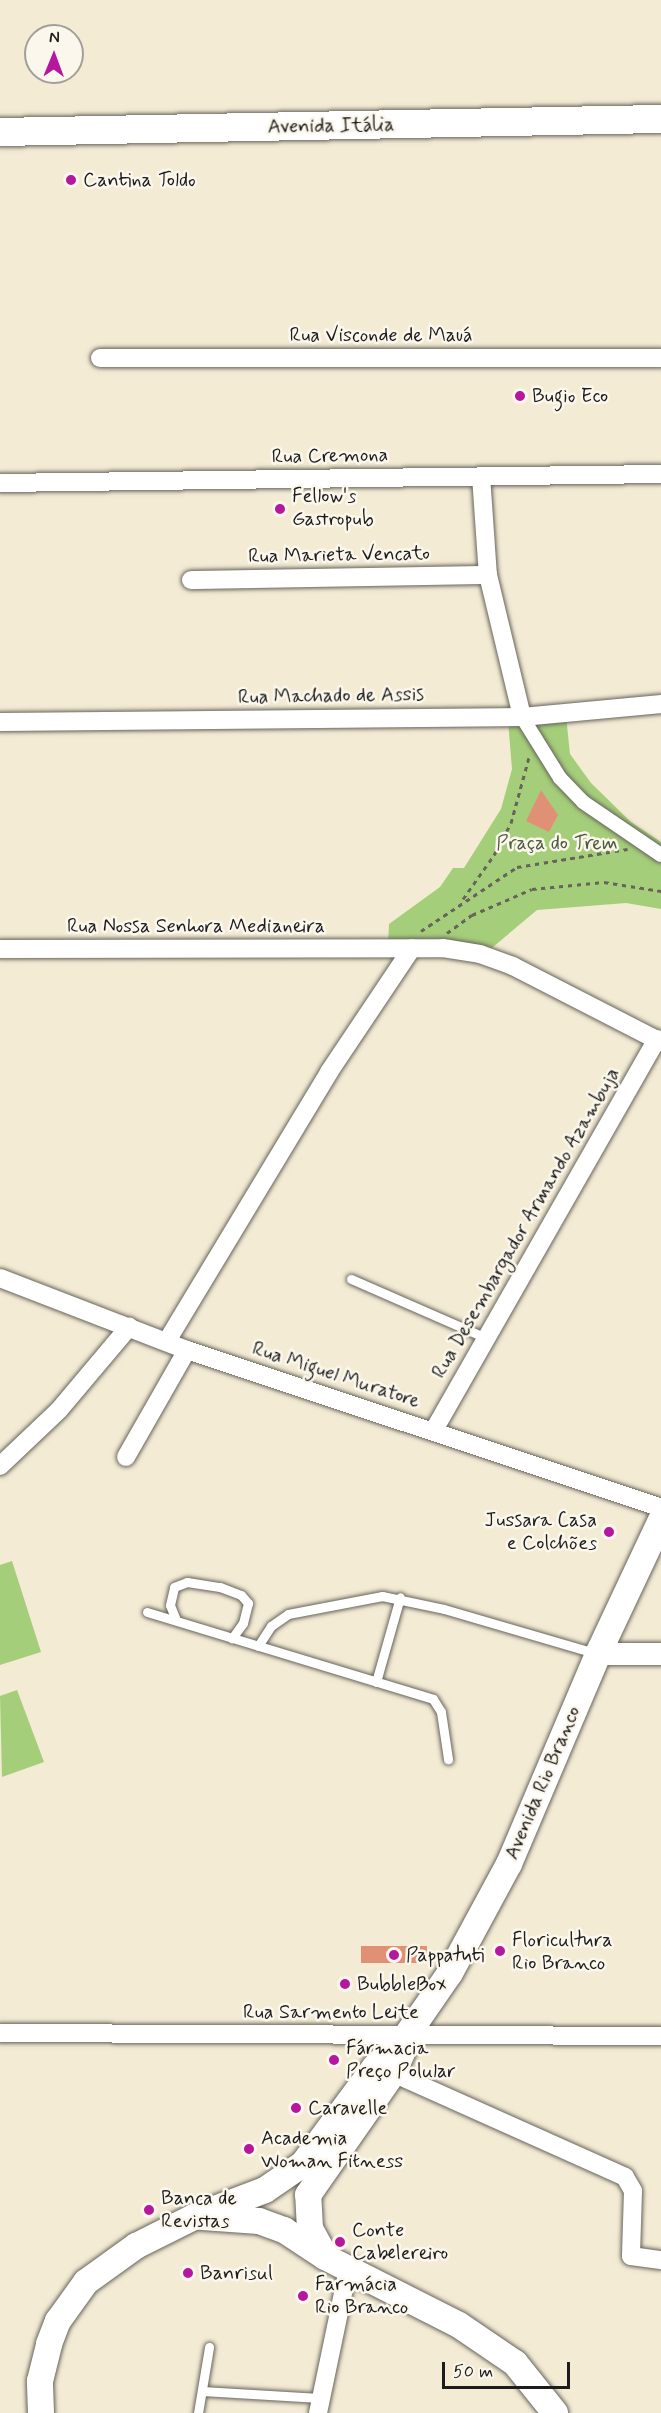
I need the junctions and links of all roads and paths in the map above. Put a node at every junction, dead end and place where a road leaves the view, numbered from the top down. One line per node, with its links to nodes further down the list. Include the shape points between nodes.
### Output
1 (661, 119): 2 (main road, Avenida Itália)
2 (0, 132)
3 (100, 358): 4 (street, Rua Visconde de Mauá)
4 (661, 358)
5 (661, 474): 6 (street, Rua Cremona)
6 (481, 476): 7 (street, Rua Cremona); 8 (street)
7 (0, 483)
8 (488, 575): 9 (street, Rua Marieta Vencato); 11 (street)
9 (191, 580)
10 (661, 704): 11 (street, Rua Machado de Assis)
11 (522, 717): 12 (street, Rua Machado de Assis); 13 (street)
12 (0, 722)
13 (532, 734): 14 (street, via 560,778 583,802); 17 (path, via 511,823)
14 (644, 847): 15 (street); 17 (path, via 517,867)
15 (661, 855)
16 (661, 891): 19 (path, via 604,882 532,889 452,928 444,936)
17 (462, 901): 18 (path)
18 (402, 948): 19 (street, Rua Nossa Senhora Medianeira); 20 (street, Rua Nossa Senhora Medianeira); 26 (street)
19 (443, 948): 21 (street, Rua Nossa Senhora Medianeira, via 480,954 513,966)
20 (0, 949)
21 (659, 1040): 25 (street, Rua Desembargador Armando Azambuja)
22 (0, 1278): 24 (street, Rua Miguel Muratore)
23 (351, 1279): 25 (lane)
24 (129, 1327): 26 (street, Rua Miguel Muratore); 30 (street, via 59,1410)
25 (486, 1338): 28 (street, Rua Desembargador Armando Azambuja)
26 (167, 1341): 27 (street, Rua Miguel Muratore)
27 (187, 1350): 28 (street, Rua Miguel Muratore); 29 (street)
28 (434, 1430): 31 (street, Rua Miguel Muratore)
29 (126, 1457)
30 (0, 1466)
31 (661, 1508)
32 (661, 1520): 38 (main road, Avenida Rio Branco)
33 (400, 1597): 37 (lane, via 382,1596 288,1614 271,1626); 38 (lane); 40 (lane)
34 (147, 1612): 35 (lane)
35 (177, 1620): 36 (lane); 36 (lane, via 170,1605 174,1587 187,1582 220,1587 241,1595 248,1603 243,1623)
36 (232, 1638): 37 (lane)
37 (258, 1646): 40 (lane)
38 (598, 1654): 39 (street); 43 (main road, Avenida Rio Branco, via 484,1917)
39 (661, 1654)
40 (376, 1682): 41 (lane, via 433,1699 441,1712)
41 (448, 1759)
42 (0, 2033): 43 (street, Rua Sarmento Leite)
43 (407, 2035): 44 (street, Rua Sarmento Leite); 45 (main road, Avenida Rio Branco); 46 (main road, Avenida Rio Branco, via 375,2067 303,2164 265,2190)
44 (661, 2036)
45 (393, 2073): 47 (main road, Avenida Rio Branco, via 308,2195 310,2229); 48 (street, via 625,2177 633,2191 631,2256)
46 (194, 2217): 47 (main road, via 268,2224); 53 (main road, Avenida Rio Branco, via 136,2246 86,2282 70,2301 49,2344 40,2381)
47 (325, 2257): 49 (main road)
48 (661, 2260)
49 (348, 2269): 52 (street); 55 (main road, via 459,2325 501,2352 532,2382)
50 (208, 2347): 51 (lane)
51 (202, 2391): 52 (lane); 54 (lane)
52 (319, 2406)
53 (41, 2413)
54 (198, 2413)
55 (555, 2413)

